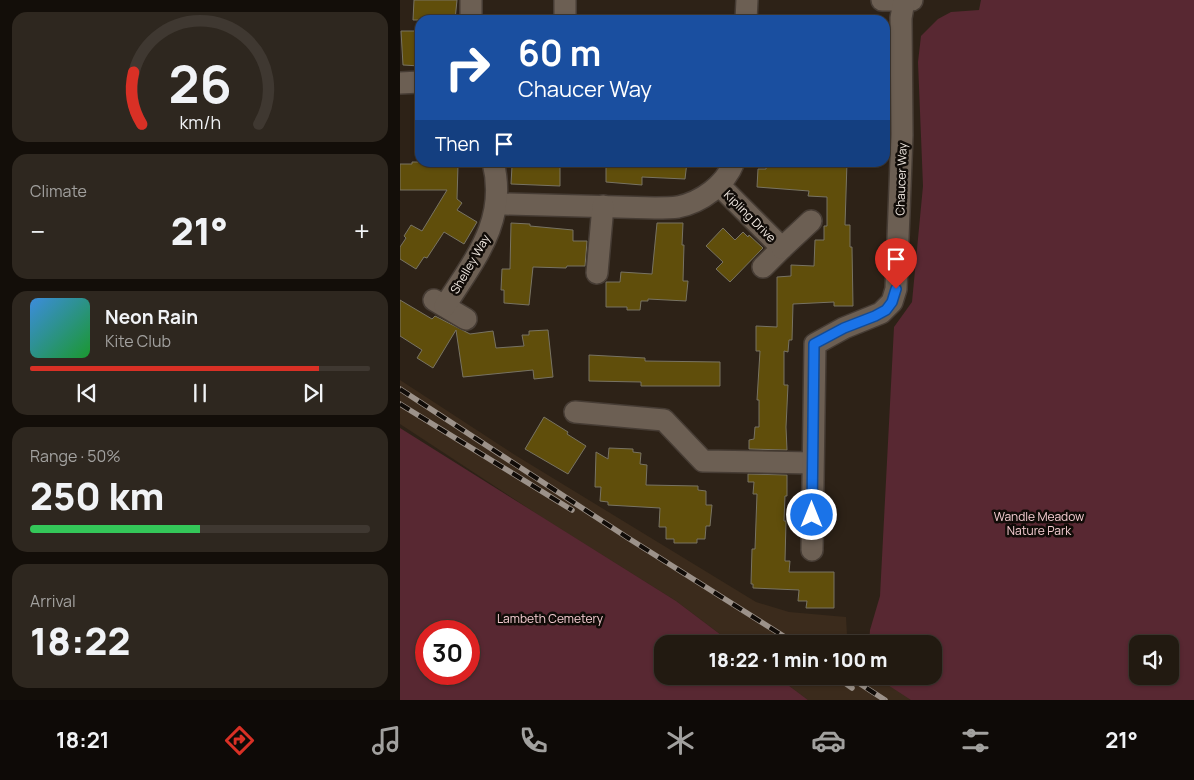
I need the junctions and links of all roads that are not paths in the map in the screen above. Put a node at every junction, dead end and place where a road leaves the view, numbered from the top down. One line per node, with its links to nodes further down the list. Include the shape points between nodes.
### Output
1 (471, 0): 6 (street)
2 (565, 0): 7 (street)
3 (747, 0): 8 (street)
4 (882, 0): 5 (street)
5 (908, 0): 22 (street, Chaucer Way, via 901,18 902,135 896,289 886,310 814,344)
6 (471, 15)
7 (565, 15)
8 (746, 15)
9 (415, 82): 10 (street)
10 (400, 83)
11 (493, 167): 14 (street, Shelley Way)
12 (731, 167): 13 (street, Kipling Drive)
13 (719, 185): 15 (street, Kipling Drive, via 701,200 678,207); 17 (street, Kipling Drive)
14 (497, 202): 15 (street, Kipling Drive); 20 (street, Shelley Way, via 479,252 439,302)
15 (603, 206): 19 (street)
16 (811, 221): 17 (street)
17 (782, 248): 18 (street, Kipling Drive)
18 (764, 267)
19 (597, 273)
20 (466, 319)
21 (574, 412): 22 (street, via 664,420 703,461)
22 (812, 463): 23 (street, Chaucer Way)
23 (812, 550)

